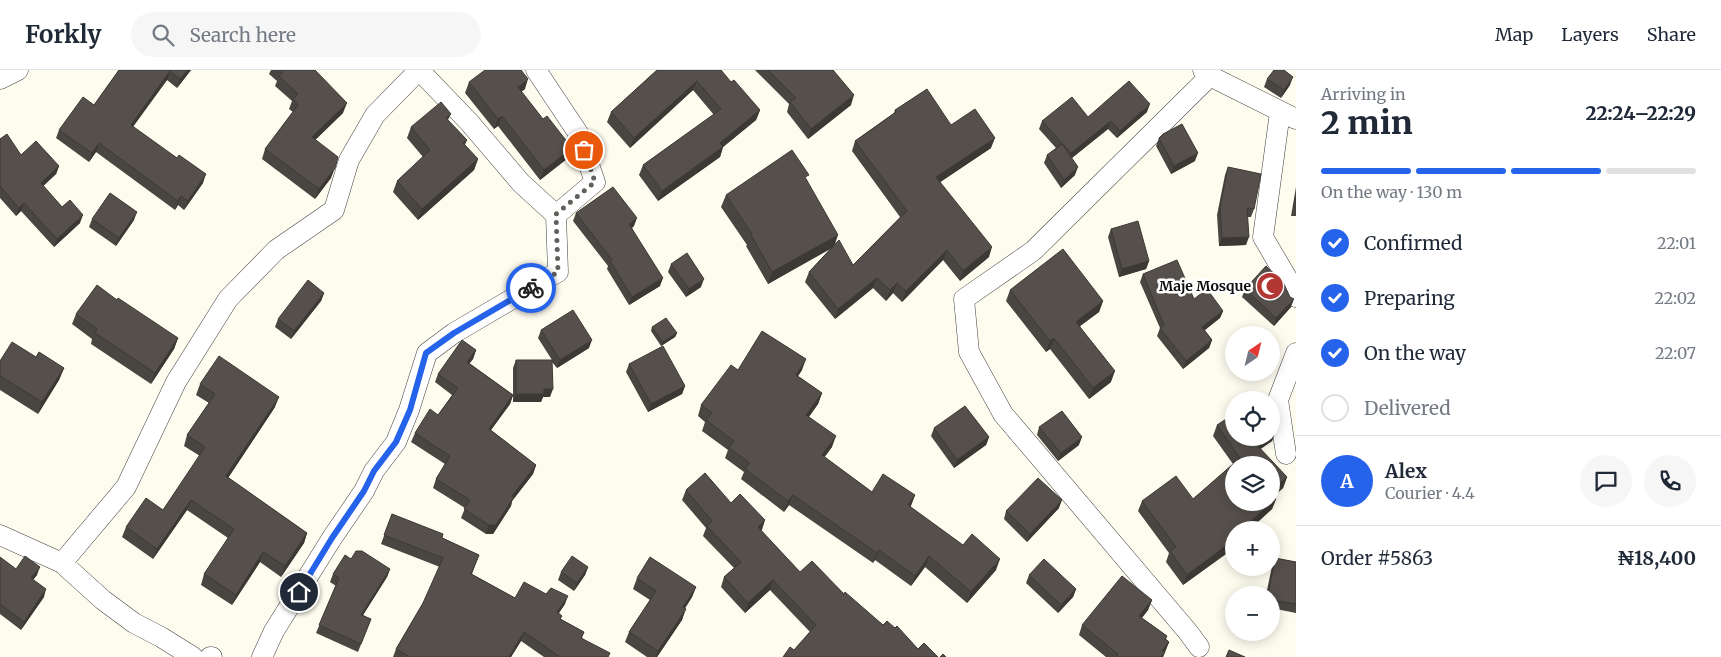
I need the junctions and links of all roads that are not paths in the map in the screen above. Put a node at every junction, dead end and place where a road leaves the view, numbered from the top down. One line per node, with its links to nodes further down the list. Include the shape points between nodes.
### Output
1 (18, 70): 5 (street)
2 (419, 70): 7 (street, via 521,183); 12 (street, via 375,115 349,160 334,210 276,250 228,299 176,382 126,487)
3 (536, 70): 7 (street, via 578,133 595,182)
4 (1206, 73): 6 (street); 13 (street, via 1033,251 964,300 969,352 1003,414)
5 (0, 79)
6 (1288, 116): 8 (street, via 1263,237)
7 (556, 214): 15 (street, via 558,272 426,353 410,410 396,442 374,471 274,630)
8 (1296, 297)
9 (1296, 352): 10 (street, via 1278,400)
10 (1286, 454)
11 (0, 535): 12 (street)
12 (62, 563): 14 (street, via 134,623)
13 (1198, 647)
14 (194, 657)
15 (262, 657)

